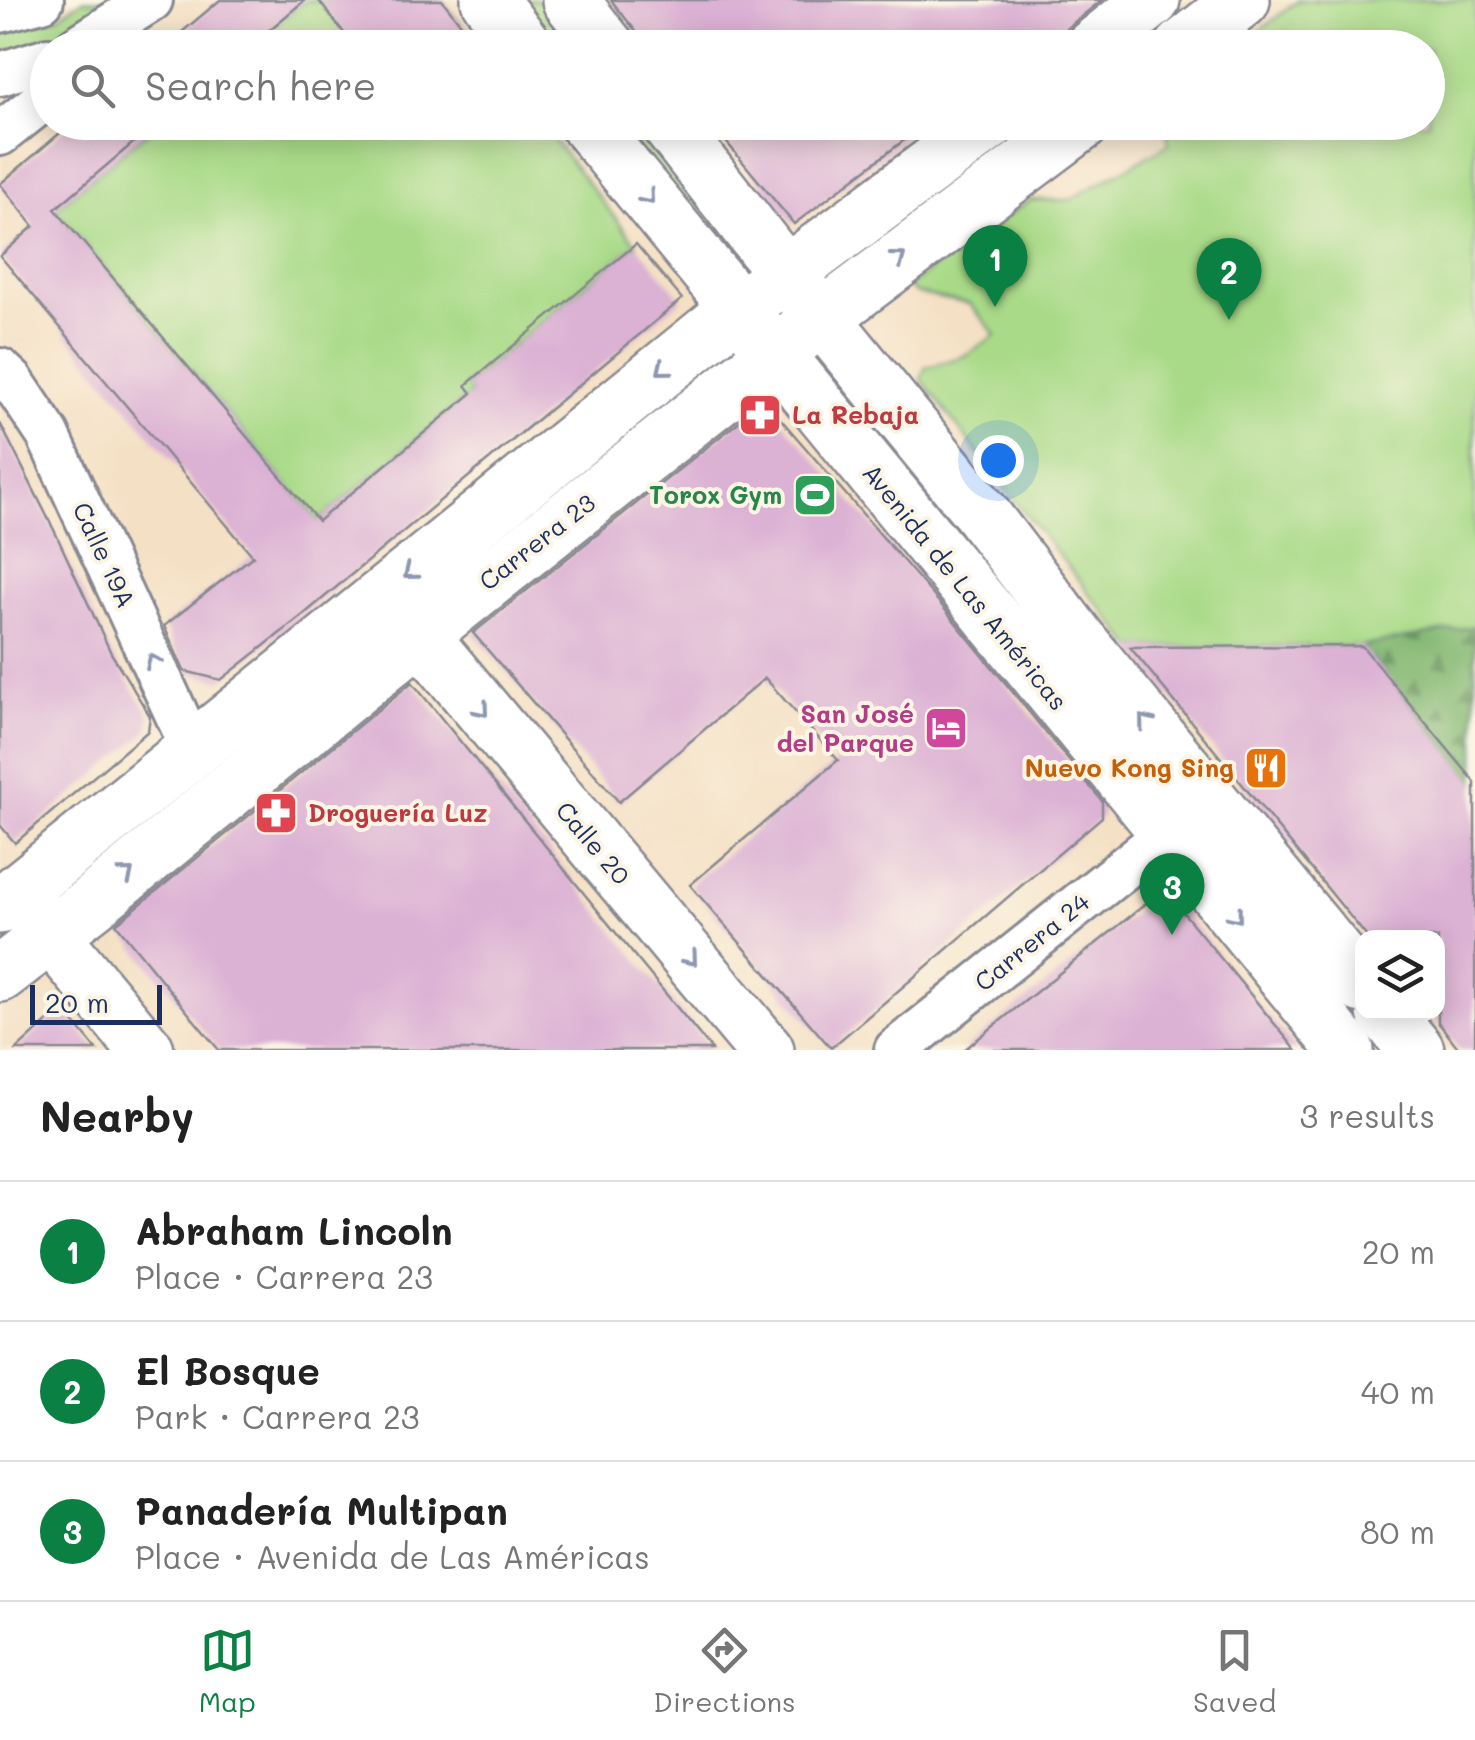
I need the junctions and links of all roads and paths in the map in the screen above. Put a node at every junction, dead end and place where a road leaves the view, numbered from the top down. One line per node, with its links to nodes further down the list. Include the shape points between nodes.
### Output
1 (42, 0): 8 (street)
2 (150, 0): 9 (street)
3 (166, 0): 10 (street)
4 (489, 0): 11 (main road)
5 (570, 0): 12 (main road)
6 (1242, 0): 14 (main road)
7 (1139, 4): 13 (main road)
8 (0, 11)
9 (104, 30)
10 (129, 30)
11 (512, 30)
12 (594, 30)
13 (1111, 30)
14 (1204, 30)
15 (0, 74): 16 (street)
16 (30, 80)
17 (30, 87): 18 (street)
18 (0, 91)
19 (30, 102): 20 (street)
20 (0, 134)
21 (601, 140): 26 (main road, Avenida de Las Américas, one-way to 26)
22 (681, 140): 25 (main road)
23 (966, 140): 25 (main road)
24 (1058, 140): 27 (main road, Carrera 23, one-way to 24)
25 (786, 273): 26 (main road); 27 (main road)
26 (739, 308): 28 (main road, Avenida de Las Américas); 31 (main road, one-way to 31)
27 (822, 317): 28 (main road, Carrera 23); 36 (main road, one-way to 27)
28 (775, 353): 30 (main road, Carrera 23); 32 (main road, Avenida de Las Américas)
29 (0, 370): 31 (street, Calle 19A, one-way to 29, via 48,435)
30 (420, 635): 34 (main road, Carrera 23, one-way to 30); 39 (main road, Calle 20, one-way to 39)
31 (194, 750): 33 (main road)
32 (1168, 833): 40 (street, Carrera 24); 41 (main road, Avenida de Las Américas, one-way to 41)
33 (5, 890): 34 (main road)
34 (51, 935): 35 (main road, Carrera 23); 38 (main road)
35 (0, 974)
36 (1355, 976)
37 (1392, 1020): 42 (main road)
38 (146, 1050)
39 (766, 1050)
40 (896, 1050)
41 (1346, 1050)
42 (1416, 1050)

